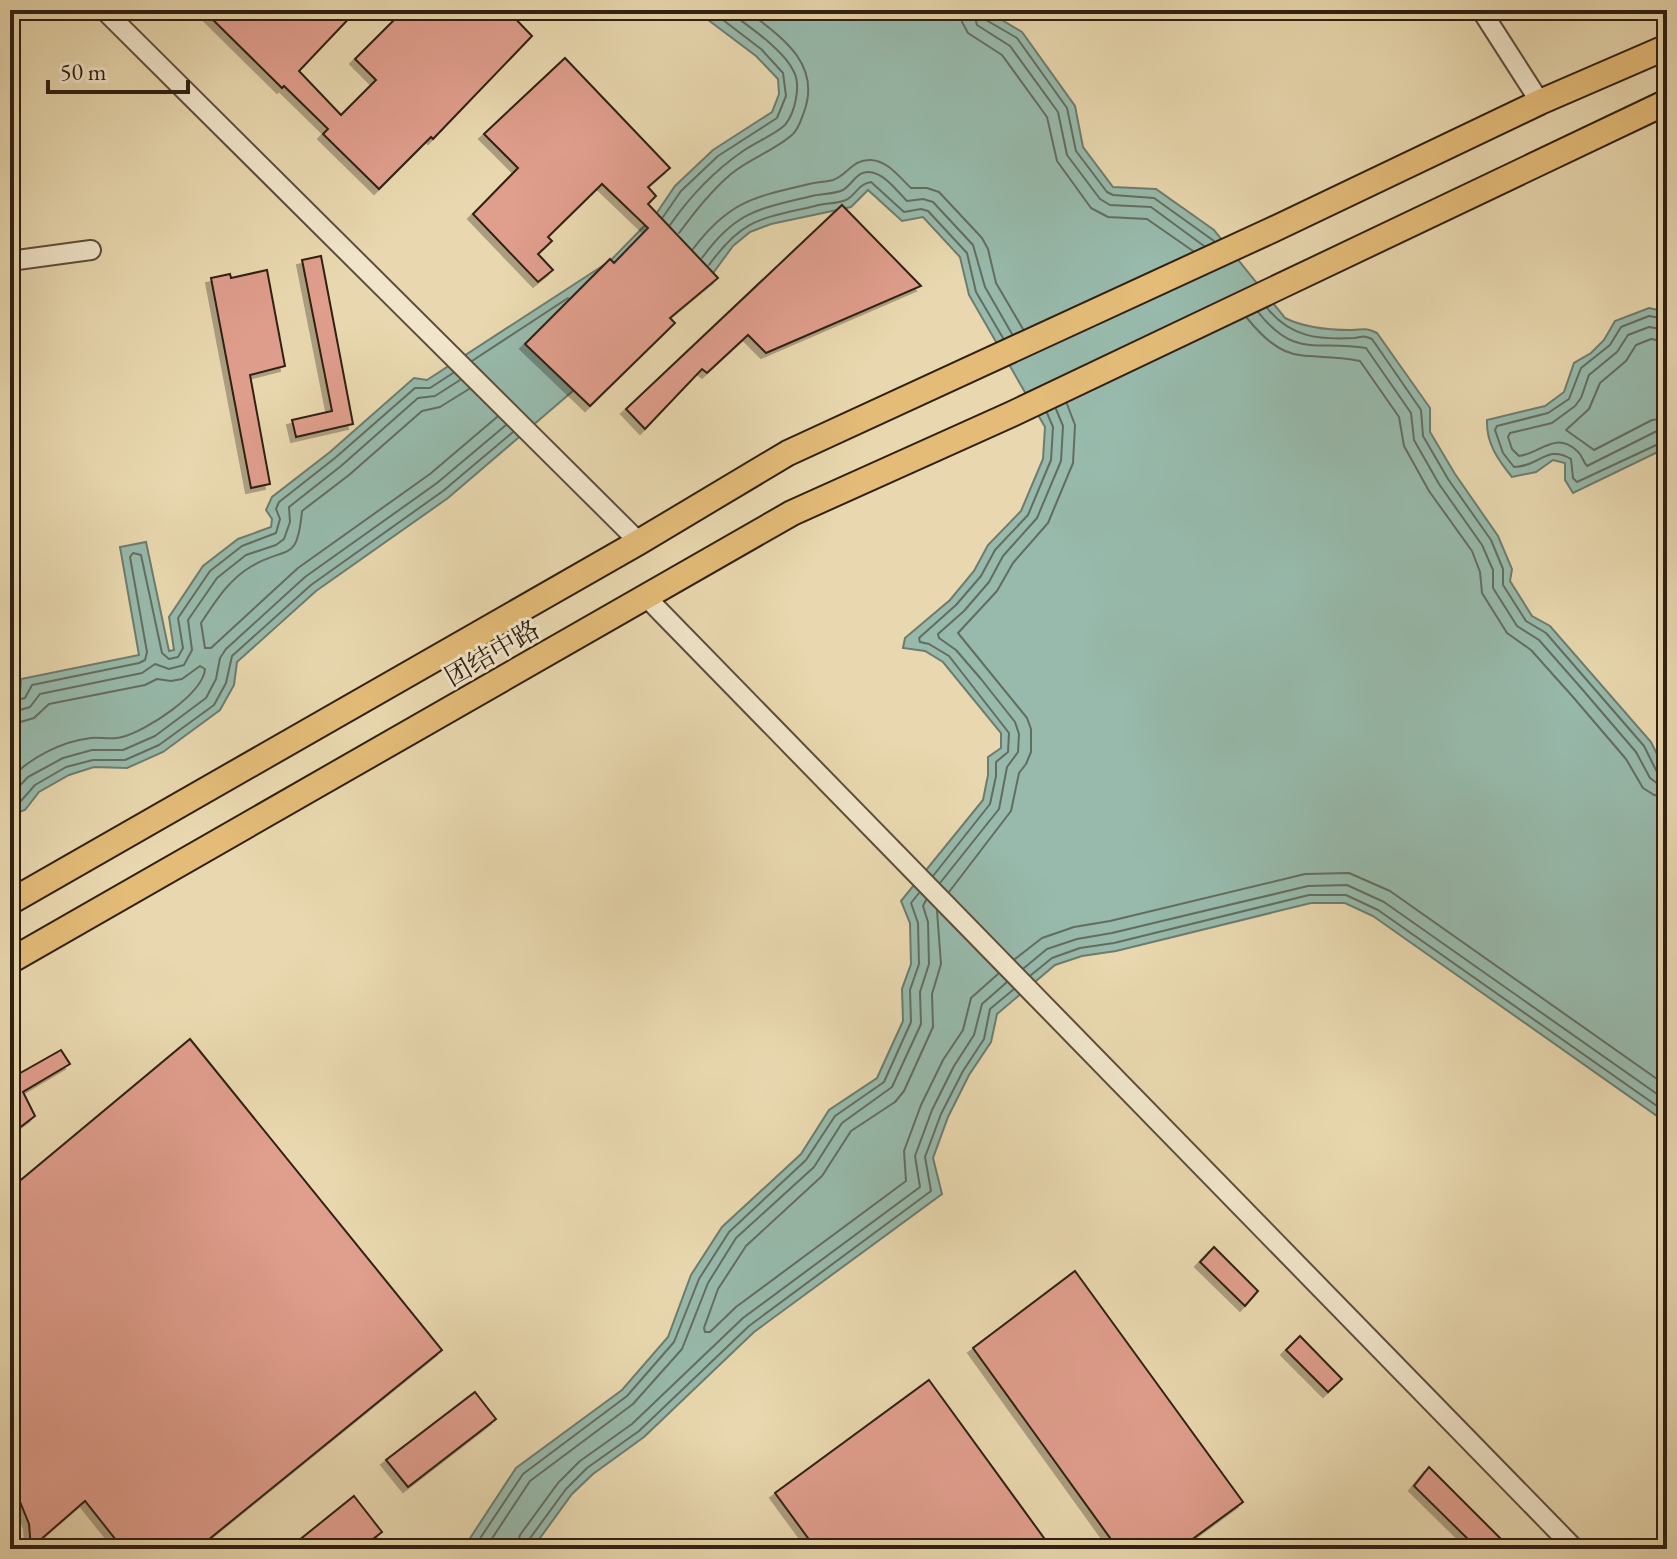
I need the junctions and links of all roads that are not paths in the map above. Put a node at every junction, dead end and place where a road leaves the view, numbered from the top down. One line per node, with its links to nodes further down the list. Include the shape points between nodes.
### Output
1 (104, 10): 8 (street)
2 (1481, 10): 4 (street)
3 (1667, 47): 4 (main road, 团结中路)
4 (1540, 102): 8 (main road, 团结中路, via 788,453)
5 (1667, 102): 9 (main road, 团结中路, via 792,513)
6 (91, 250): 7 (street)
7 (10, 261)
8 (639, 542): 10 (main road, 团结中路)
9 (646, 597): 11 (main road, 团结中路); 12 (street)
10 (10, 902)
11 (10, 961)
12 (1575, 1549)

